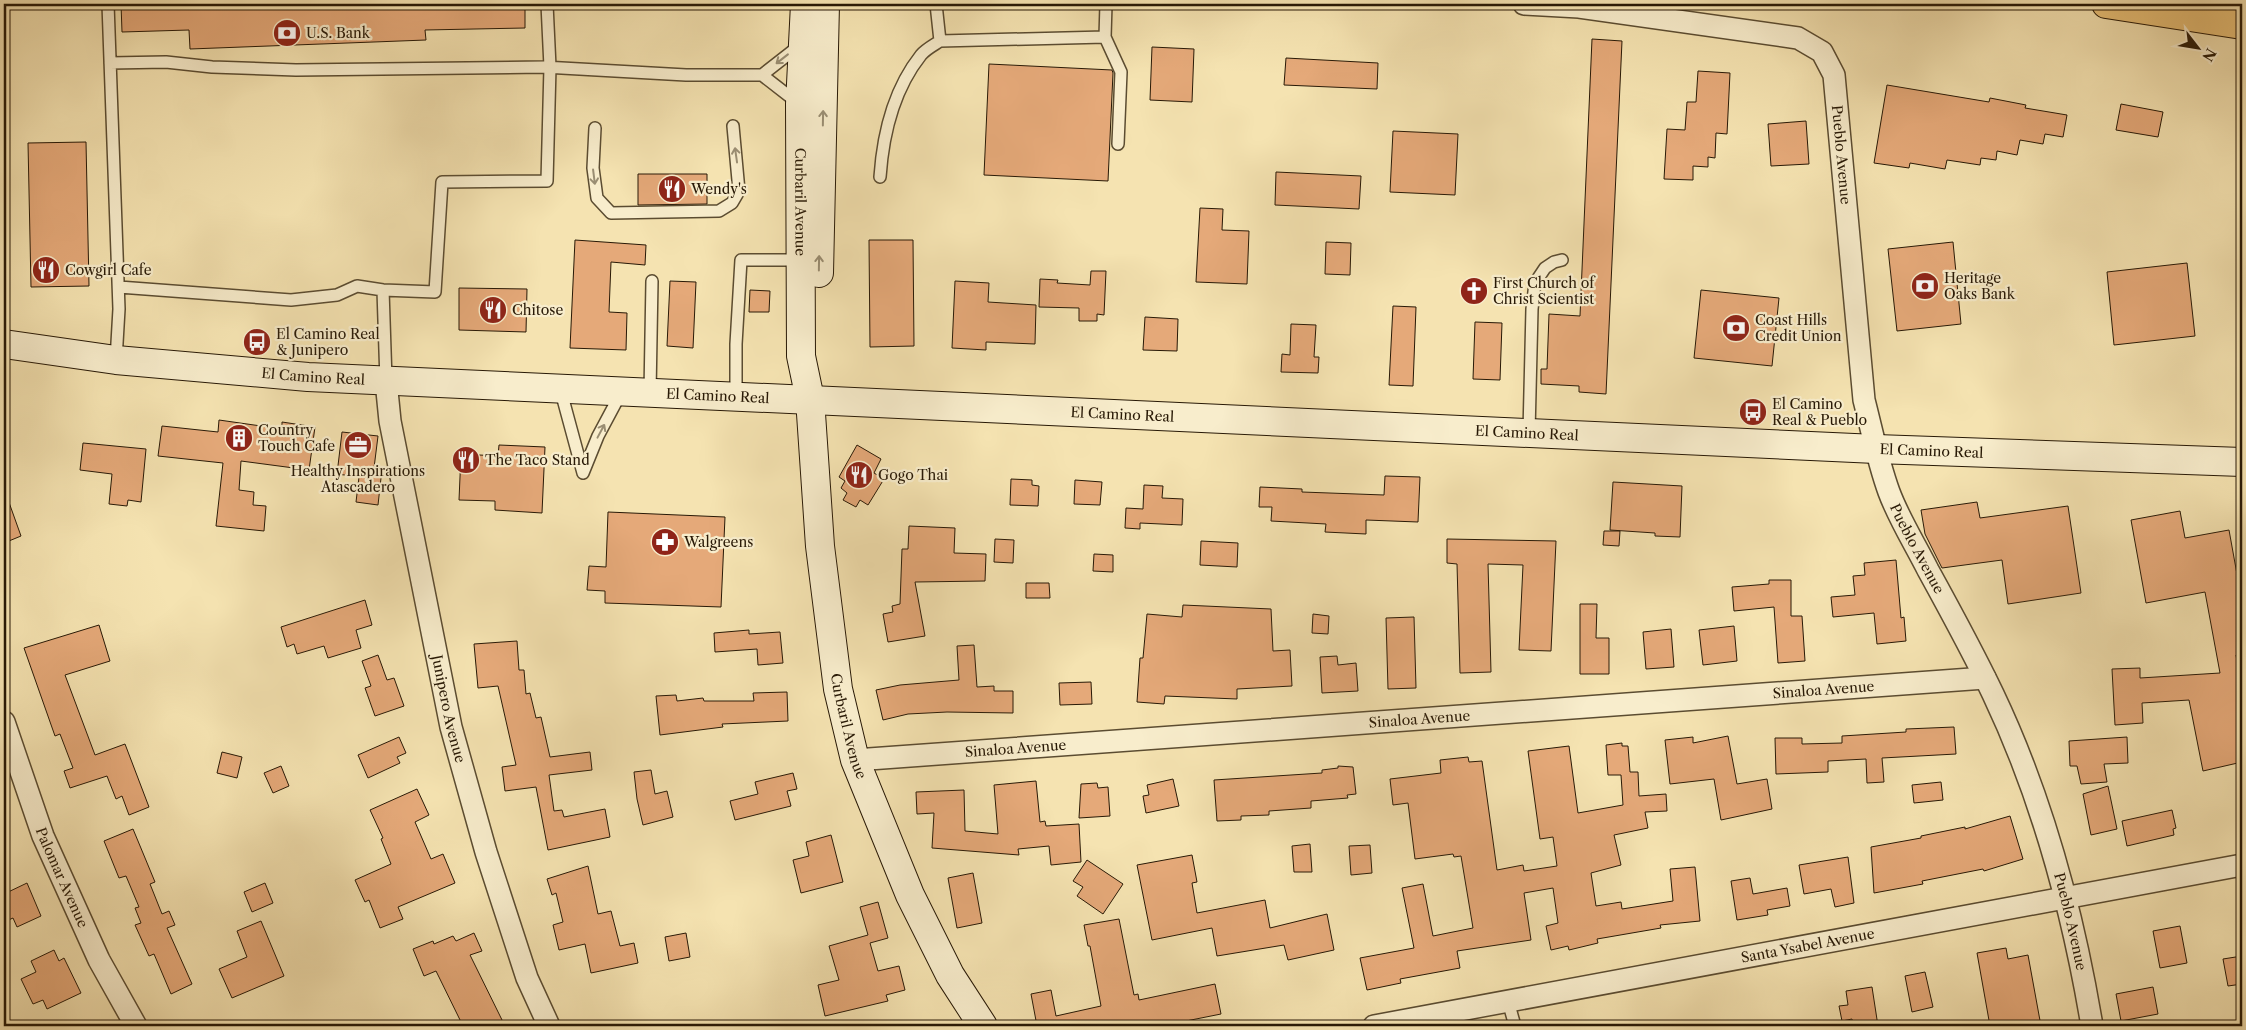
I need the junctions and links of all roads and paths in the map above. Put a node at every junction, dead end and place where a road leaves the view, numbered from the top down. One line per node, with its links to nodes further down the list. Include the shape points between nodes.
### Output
1 (108, 4): 13 (lane)
2 (547, 4): 14 (lane)
3 (805, 4): 12 (main road, Curbaril Avenue)
4 (825, 4): 33 (main road, Curbaril Avenue, one-way to 4, via 817,357)
5 (936, 4): 11 (lane)
6 (1106, 4): 10 (lane)
7 (1524, 4): 35 (street, Pueblo Avenue, via 1579,7 1798,38 1822,52 1834,74 1864,400)
8 (2106, 4): 9 (highway)
9 (2242, 25)
10 (1105, 37): 11 (lane); 19 (lane, via 1121,72)
11 (940, 41): 20 (lane, via 922,53 902,87 888,120)
12 (803, 43): 15 (lane, one-way to 15); 16 (main road, Curbaril Avenue)
13 (110, 63): 14 (lane, via 166,62 212,68 296,70); 24 (lane)
14 (550, 67): 15 (lane, via 686,76); 25 (lane, via 547,181 442,182 436,292)
15 (762, 75): 16 (lane)
16 (800, 104): 21 (main road, Curbaril Avenue)
17 (733, 126): 18 (lane, one-way to 17, via 593,168 597,198 611,213 719,212 732,202 738,191)
18 (595, 128)
19 (1118, 144)
20 (880, 177)
21 (801, 260): 32 (lane, via 741,260); 33 (main road, Curbaril Avenue, via 801,356)
22 (1562, 260): 34 (lane, via 1545,268 1535,283)
23 (652, 281): 31 (lane)
24 (119, 287): 25 (lane, via 291,300 337,295 357,286); 27 (lane)
25 (383, 290): 28 (lane)
26 (4, 344): 27 (main road, El Camino Real)
27 (116, 360): 28 (main road, El Camino Real, via 204,370)
28 (386, 381): 29 (main road, El Camino Real); 44 (street, Junipero Avenue, via 392,431 451,727 486,852 527,978)
29 (560, 388): 30 (main road, El Camino Real); 30 (lane, one-way to 30, via 583,473 598,436)
30 (623, 391): 31 (main road, El Camino Real)
31 (650, 392): 32 (main road, El Camino Real)
32 (736, 396): 33 (main road, El Camino Real)
33 (810, 399): 34 (main road, El Camino Real); 39 (main road, Curbaril Avenue, via 820,546 831,642 838,689)
34 (1529, 432): 35 (main road, El Camino Real)
35 (1876, 449): 36 (main road, El Camino Real); 37 (street, Pueblo Avenue, via 1889,492 1903,522)
36 (2242, 462)
37 (1985, 678): 39 (street, Sinaloa Avenue); 41 (street, Pueblo Avenue, via 2035,795)
38 (4, 722): 43 (street, Palomar Avenue, via 43,836 98,960)
39 (855, 760): 45 (main road, Curbaril Avenue, via 927,931 950,975)
40 (2242, 865): 41 (street, Santa Ysabel Avenue)
41 (2067, 898): 42 (street, Santa Ysabel Avenue); 48 (street, Pueblo Avenue)
42 (1508, 1001): 46 (street, Santa Ysabel Avenue); 47 (lane)
43 (136, 1026)
44 (549, 1026)
45 (983, 1026)
46 (1374, 1026)
47 (1514, 1026)
48 (2092, 1026)

